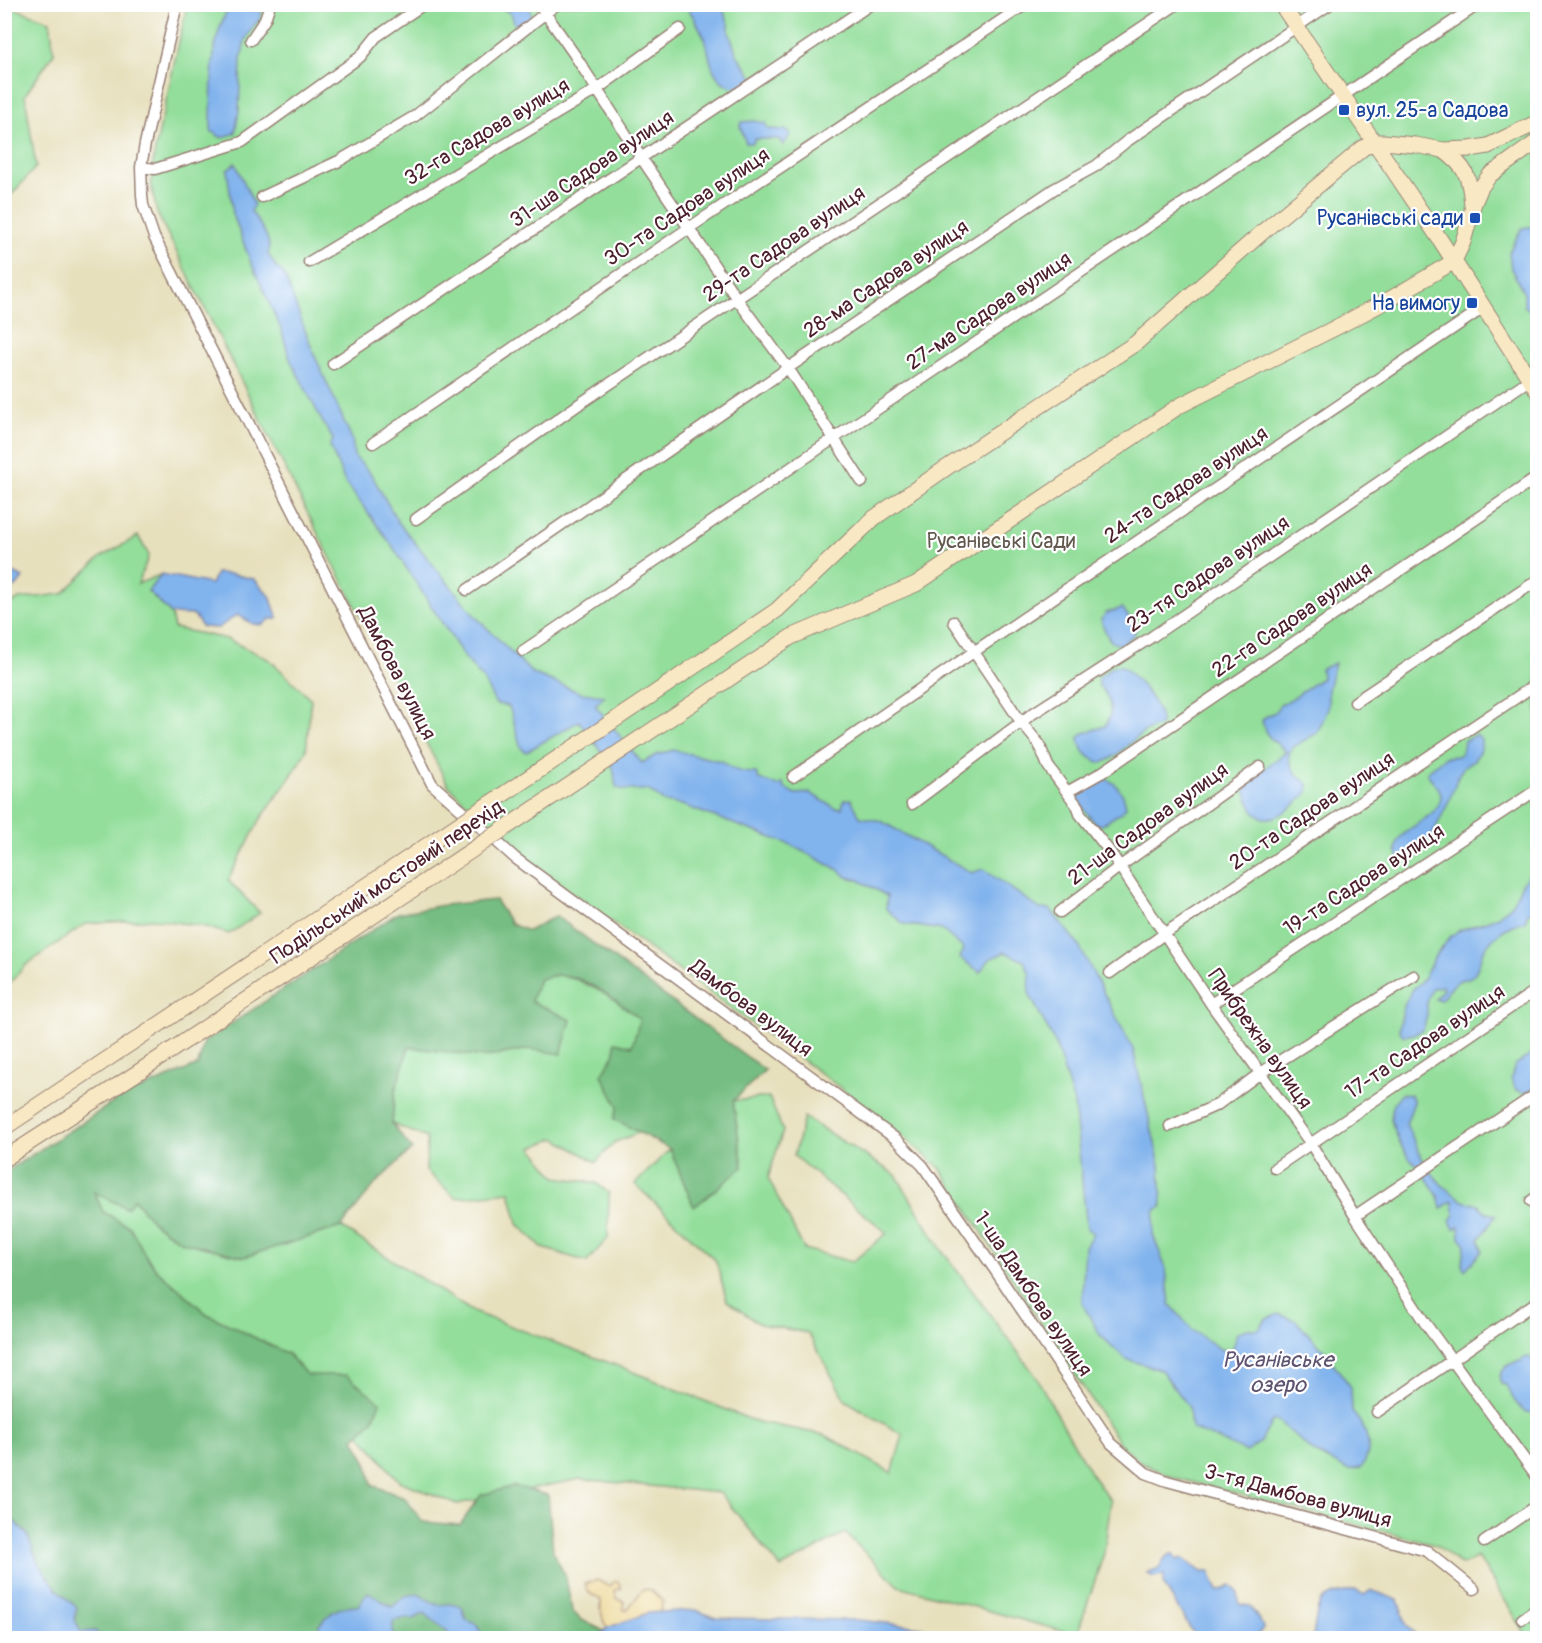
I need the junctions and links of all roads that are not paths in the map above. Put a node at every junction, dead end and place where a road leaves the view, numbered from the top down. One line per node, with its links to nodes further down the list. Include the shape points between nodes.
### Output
1 (177, 4): 22 (street, Дамбова вулиця)
2 (270, 4): 14 (street)
3 (424, 4): 22 (street, via 376,37 360,57 242,141 154,169)
4 (557, 4): 11 (street)
5 (871, 4): 21 (street, 31-ша Садова вулиця)
6 (1026, 4): 25 (street, 30-та Садова вулиця)
7 (1177, 4): 28 (street, 29-та Садова вулиця)
8 (1281, 4): 12 (main road)
9 (1330, 4): 12 (street, 28-ма Садова вулиця)
10 (1479, 4): 16 (street, 27-ма Садова вулиця)
11 (542, 9): 15 (street); 23 (street, via 415,116 339,161)
12 (1296, 26): 16 (main road); 31 (street, 28-ма Садова вулиця, via 1096,166 1054,189)
13 (680, 29): 15 (street, 32-га Садова вулиця)
14 (251, 40)
15 (596, 90): 21 (street); 27 (street, 32-га Садова вулиця)
16 (1342, 96): 19 (main road); 33 (street, 27-ма Садова вулиця)
17 (1538, 122): 20 (main road, via 1488,146)
18 (1538, 141): 24 (main road, via 1490,175)
19 (1374, 142): 20 (main road); 26 (main road); 61 (main road, Подільський мостовий перехід, bridge, via 1266,229 1136,343 874,518 777,610)
20 (1443, 150): 24 (main road, via 1466,172)
21 (642, 159): 25 (street); 30 (street, 31-ша Садова вулиця)
22 (141, 167): 64 (street, Дамбова вулиця, via 143,206 154,237 432,784 510,854 896,1139)
23 (262, 197)
24 (1472, 209): 26 (main road)
25 (689, 228): 28 (street); 34 (street, 30-та Садова вулиця)
26 (1454, 261): 29 (main road); 63 (main road, Подільський мостовий перехід, bridge, via 1383,302 1179,406 916,584 791,638)
27 (309, 262)
28 (737, 299): 31 (street); 37 (street, 29-та Садова вулиця)
29 (1483, 308): 32 (main road); 42 (street, 24-та Садова вулиця)
30 (333, 364)
31 (788, 368): 33 (street); 39 (street, 28-ма Садова вулиця)
32 (1533, 386): 45 (street, 23-тя Садова вулиця)
33 (834, 439): 36 (street); 41 (street, 27-ма Садова вулиця)
34 (373, 444)
35 (1538, 477): 49 (street, 22-га Садова вулиця)
36 (862, 482)
37 (416, 519)
38 (1538, 580): 44 (street)
39 (467, 591)
40 (954, 622): 42 (street, Прибрежна вулиця)
41 (523, 651)
42 (975, 651): 45 (street, Прибрежна вулиця); 47 (street, 24-та Садова вулиця)
43 (1538, 683): 53 (street, 20-та Садова вулиця)
44 (1355, 702)
45 (1021, 722): 49 (street, Прибрежна вулиця); 50 (street, 23-тя Садова вулиця)
46 (1260, 767): 51 (street, 21-ша Садова вулиця)
47 (793, 777)
48 (1538, 789): 57 (street, 19-та Садова вулиця)
49 (1067, 792): 51 (street, Прибрежна вулиця)
50 (912, 804)
51 (1119, 867): 52 (street, 21-ша Садова вулиця); 53 (street, Прибрежна вулиця)
52 (1060, 912)
53 (1164, 934): 54 (street, 20-та Садова вулиця); 57 (street, Прибрежна вулиця)
54 (1110, 973)
55 (1414, 976): 58 (street)
56 (1538, 989): 62 (street, 17-та Садова вулиця)
57 (1211, 1004): 58 (street, Прибрежна вулиця)
58 (1259, 1074): 60 (street, via 1217,1106); 62 (street, Прибрежна вулиця)
59 (1538, 1093): 66 (street)
60 (1170, 1126)
61 (4, 1128)
62 (1311, 1144): 65 (street, 17-та Садова вулиця); 66 (street, Прибрежна вулиця)
63 (4, 1159)
64 (923, 1166): 70 (street, 1-ша Дамбова вулиця)
65 (1275, 1168)
66 (1355, 1216): 68 (street, Прибрежна вулиця)
67 (1538, 1302): 68 (street)
68 (1452, 1360): 69 (street); 71 (street, Прибрежна вулиця)
69 (1377, 1412)
70 (1111, 1443): 74 (street, 3-тя Дамбова вулиця, via 1146,1473 1167,1481 1427,1551)
71 (1538, 1478)
72 (1538, 1505): 73 (street)
73 (1484, 1542)
74 (1474, 1588)
75 (1538, 1608): 76 (street)
76 (1522, 1619)

